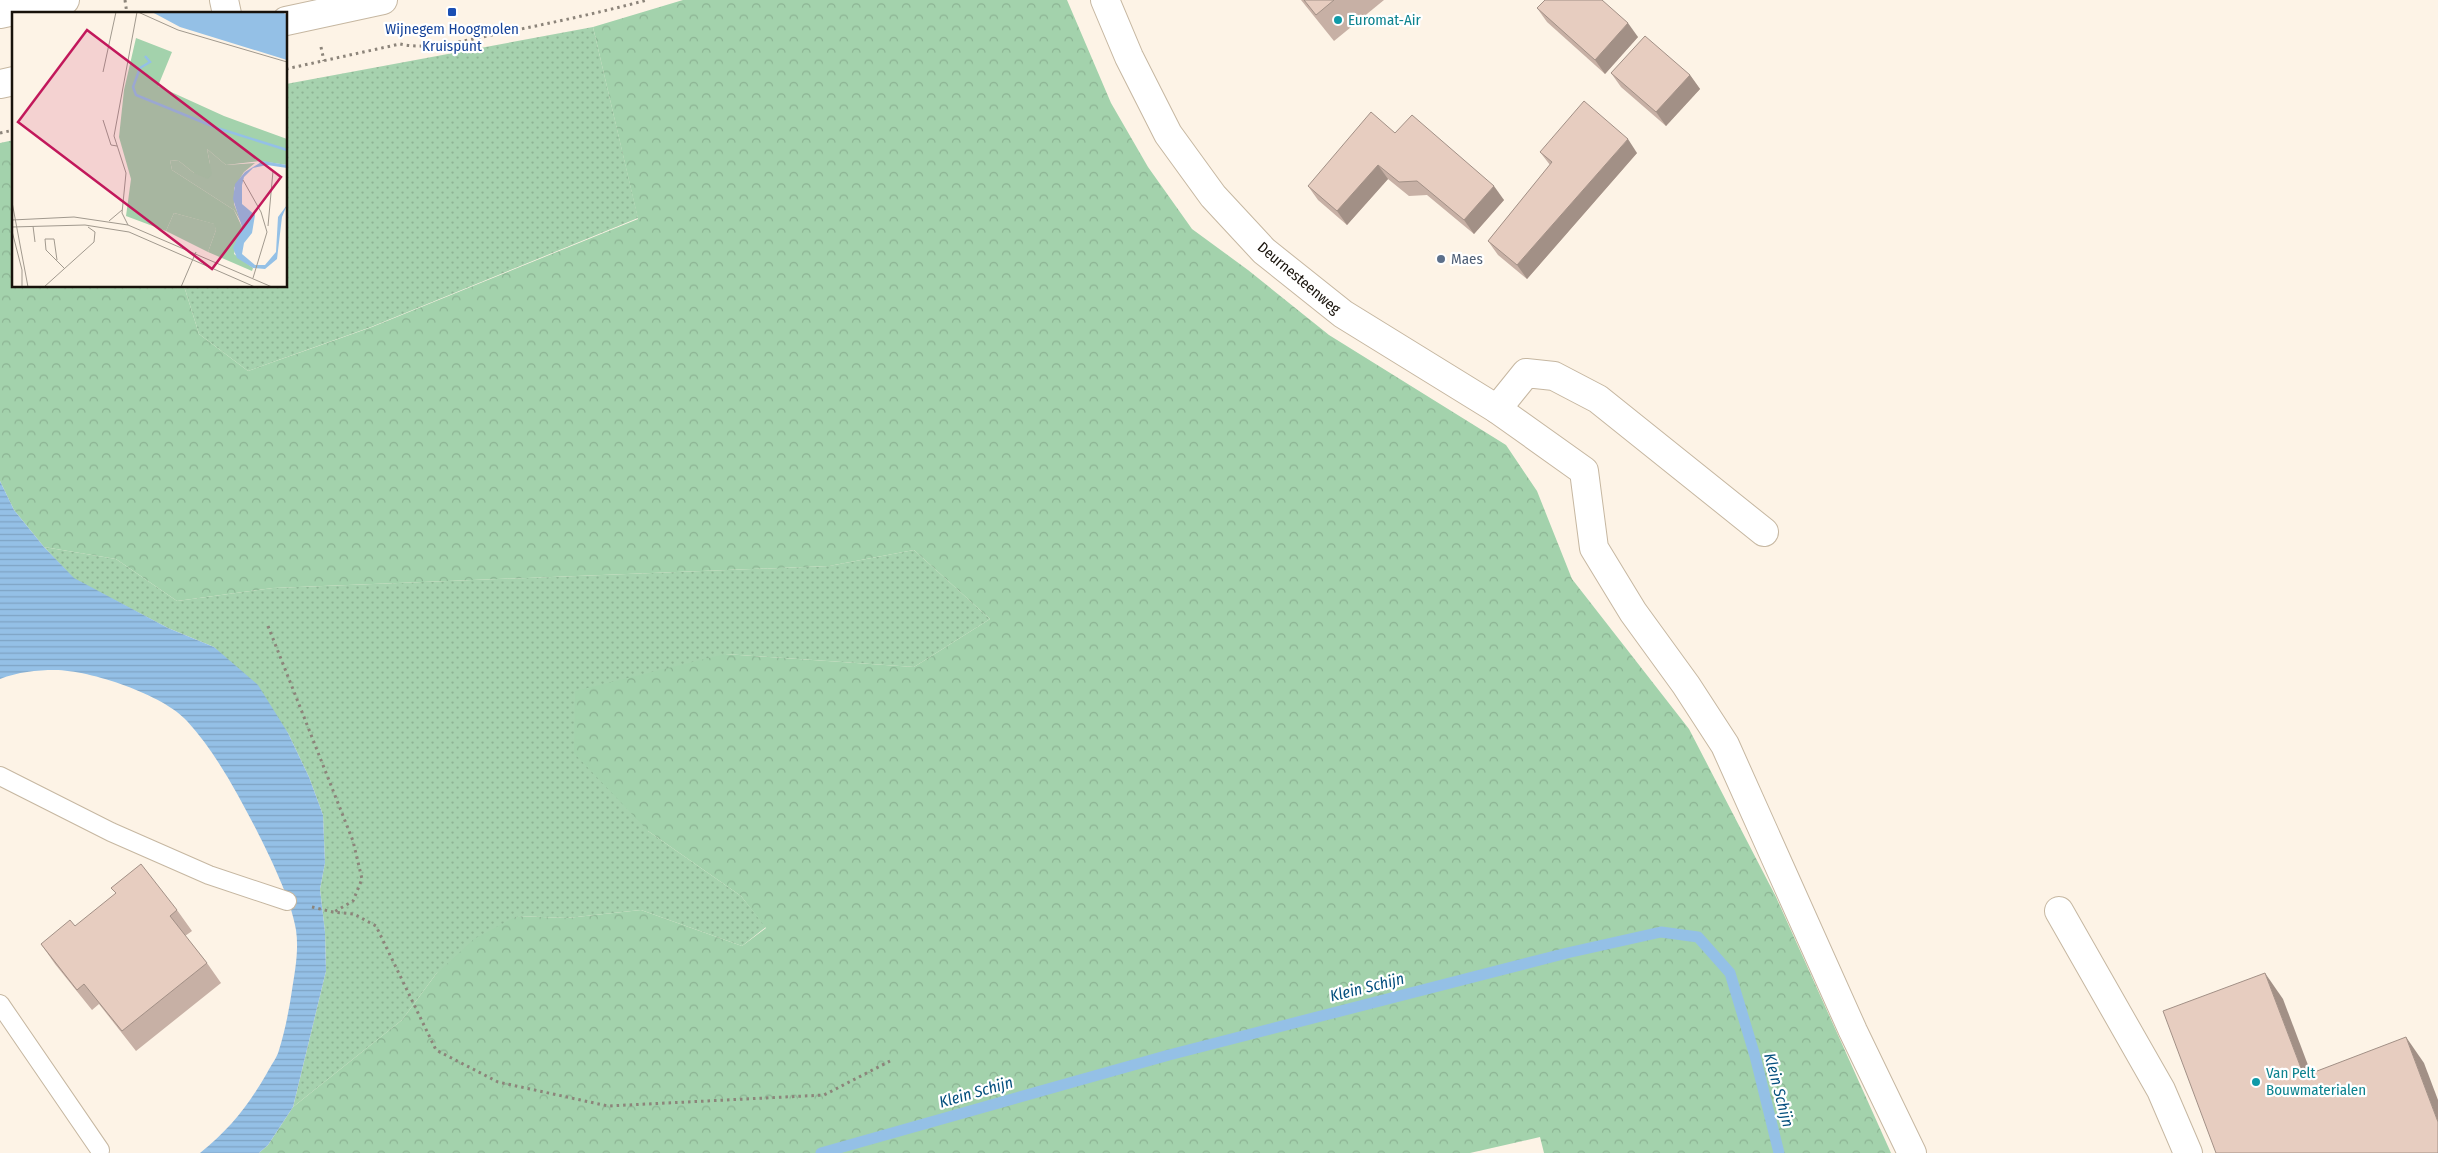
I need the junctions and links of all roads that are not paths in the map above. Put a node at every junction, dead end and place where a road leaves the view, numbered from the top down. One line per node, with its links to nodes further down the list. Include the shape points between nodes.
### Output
1 (64, 0): 4 (street)
2 (383, 0): 5 (street)
3 (1105, 0): 6 (street, Deurnesteenweg, via 1129,57 1168,134 1213,196 1264,251 1344,314)
4 (0, 14)
5 (288, 21)
6 (1497, 408): 7 (street, via 1526,373 1554,376 1598,399); 13 (street, Deurnesteenweg, via 1584,471 1594,548 1633,612 1725,745 1853,1031)
7 (1764, 532)
8 (0, 776): 9 (lane, via 111,832 209,875)
9 (287, 901)
10 (2059, 911): 14 (street, via 2161,1090)
11 (0, 1004): 12 (lane)
12 (100, 1150)
13 (1912, 1153)
14 (2188, 1153)

